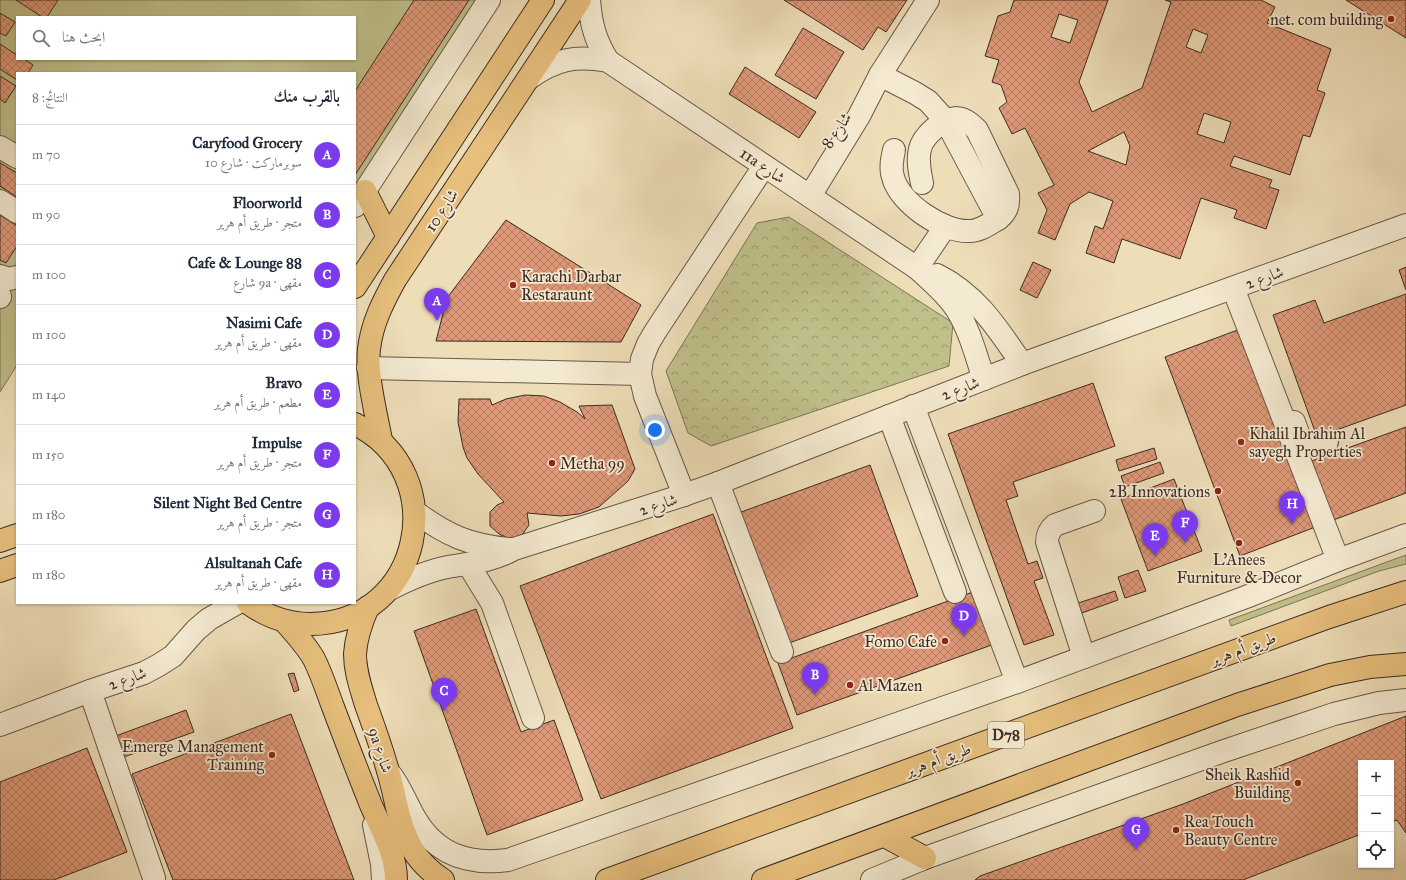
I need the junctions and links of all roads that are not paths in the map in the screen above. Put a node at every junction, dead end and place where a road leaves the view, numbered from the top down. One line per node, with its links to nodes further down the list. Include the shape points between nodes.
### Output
1 (489, 0): 16 (street)
2 (543, 0): 21 (main road, شارع 10)
3 (580, 0): 8 (main road, شارع 10)
4 (590, 0): 6 (street, 11a شارع, via 594,32)
5 (928, 0): 7 (street, شارع 8)
6 (608, 61): 8 (street, 11a شارع, via 574,58 542,69); 13 (street, 11a شارع)
7 (880, 75): 9 (street, via 928,101); 15 (street, شارع 8, via 859,116)
8 (528, 79): 28 (main road, شارع 10, via 382,303 374,325)
9 (946, 121): 14 (street, via 931,131 919,150); 20 (street, via 998,219 971,231)
10 (0, 147): 12 (street)
11 (894, 150): 20 (street, via 891,163 892,177 897,190 930,218)
12 (16, 157)
13 (764, 166): 15 (street, 11a شارع); 29 (street, via 654,332 642,359)
14 (922, 183)
15 (803, 192): 22 (street, 11a شارع)
16 (360, 198): 21 (main road)
17 (0, 202): 18 (street)
18 (16, 211)
19 (1406, 225): 26 (street, شارع 2)
20 (945, 227): 22 (street)
21 (388, 237): 25 (main road, شارع 10)
22 (917, 268): 27 (street, 11a شارع, via 945,280 976,303 999,330); 30 (street, 11a شارع, via 957,310 969,335)
23 (0, 276): 24 (street, via 9,279)
24 (16, 277)
25 (356, 285)
26 (1239, 286): 27 (street, شارع 2); 35 (street, via 1302,442 1309,446); 44 (street)
27 (1022, 364): 30 (street, شارع 2)
28 (368, 368): 29 (street); 34 (main road, شارع 10)
29 (640, 374): 37 (street, via 645,396)
30 (984, 379): 31 (street, شارع 2)
31 (913, 406): 32 (street, شارع 2); 58 (street)
32 (888, 416): 36 (street, شارع 2); 49 (street)
33 (356, 425): 34 (main road)
34 (381, 440): 38 (main road, via 394,455 404,473 411,491)
35 (1327, 442)
36 (718, 483): 37 (street, شارع 2); 55 (street)
37 (684, 495): 43 (street, شارع 2)
38 (414, 511): 43 (street, شارع 2, via 450,535 471,543 492,548); 48 (main road, via 414,533 410,554 401,573)
39 (1094, 511): 56 (street, via 1055,525 1047,536)
40 (16, 535): 42 (main road)
41 (1406, 535): 44 (street)
42 (0, 541)
43 (514, 549): 45 (street, شارع 2, via 498,557)
44 (1338, 560): 56 (street)
45 (468, 564): 48 (street, شارع 2, via 429,572); 61 (street, via 492,603)
46 (16, 565): 47 (main road)
47 (0, 571)
48 (388, 590): 53 (main road)
49 (955, 592)
50 (1406, 592): 72 (main road, طريق أم هرير / D78, via 1329,617)
51 (235, 604): 59 (street, شارع 2, via 209,619 173,656 159,665 144,673)
52 (249, 604): 54 (main road)
53 (368, 607): 54 (main road, via 336,622 301,624); 63 (main road, 9a شارع, via 357,638 356,671)
54 (284, 621): 64 (main road, 9a شارع, via 300,638 324,679)
55 (782, 652)
56 (1084, 657): 58 (street)
57 (1406, 664): 65 (main road, via 1370,667 1330,675 1283,689)
58 (1017, 682): 63 (street, via 508,860 474,861 445,850 423,831 404,794)
59 (90, 691): 62 (street, شارع 2); 67 (street)
60 (1406, 700): 66 (street, via 1379,703 1334,714)
61 (533, 718)
62 (0, 725)
63 (388, 771): 71 (main road, 9a شارع, via 405,834 423,863)
64 (370, 804): 69 (street); 70 (main road, 9a شارع, via 391,851)
65 (885, 836): 66 (main road); 73 (main road)
66 (925, 858): 68 (street)
67 (154, 878)
68 (884, 878)
69 (383, 880)
70 (396, 880)
71 (442, 880)
72 (606, 880)
73 (764, 880)

